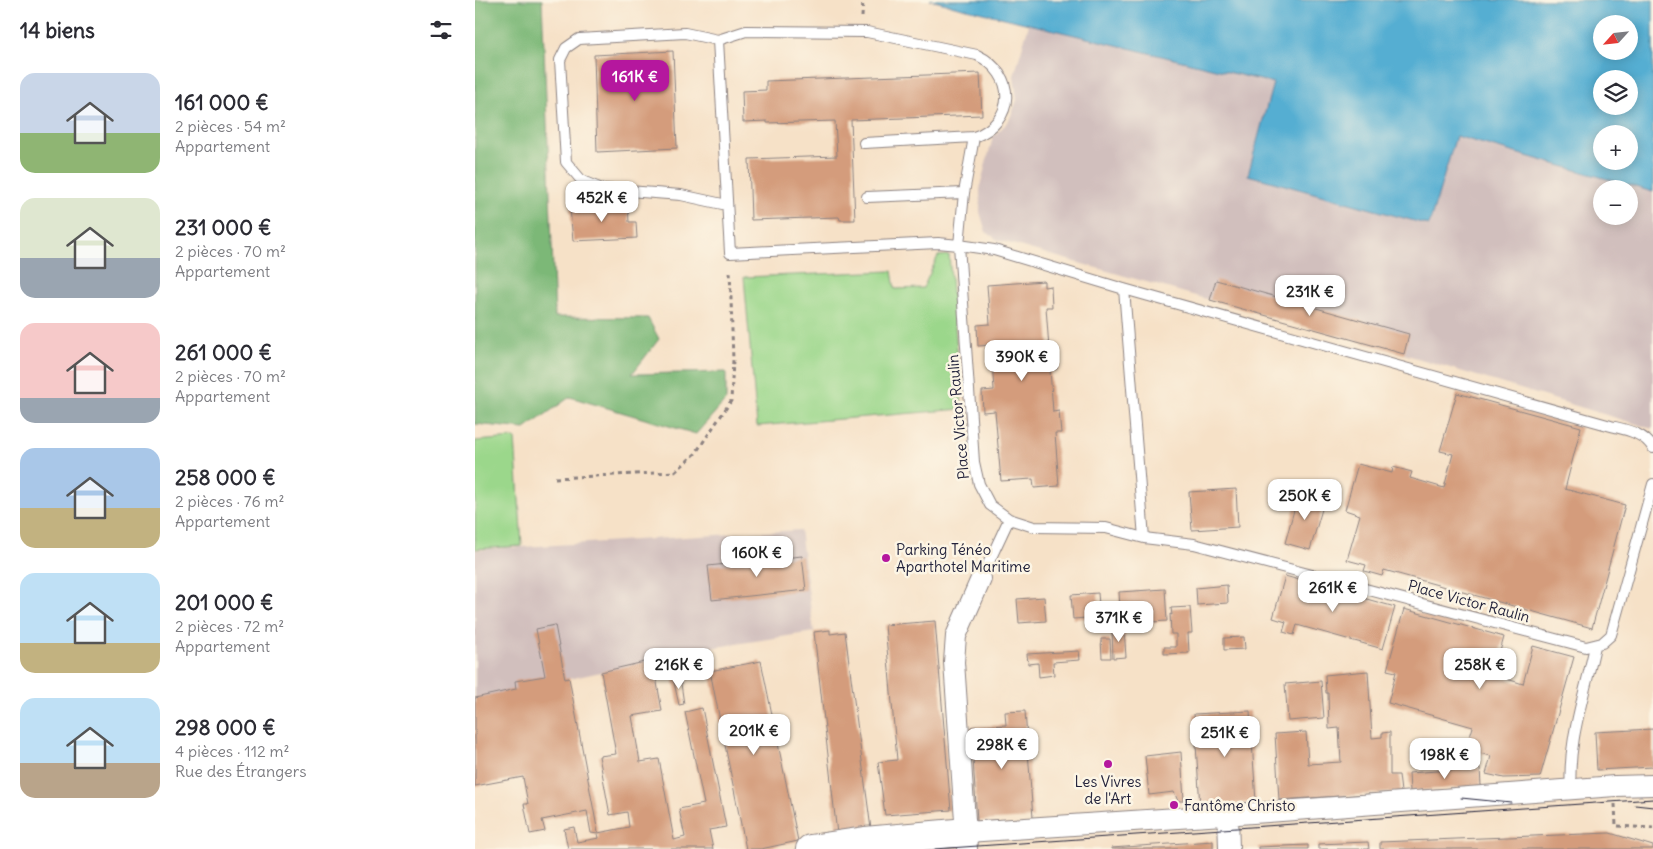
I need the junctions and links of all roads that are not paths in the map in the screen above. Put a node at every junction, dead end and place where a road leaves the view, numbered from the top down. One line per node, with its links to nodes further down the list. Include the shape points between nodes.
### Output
1 (718, 40): 2 (lane, via 746,31 867,32 977,55 995,66 1007,91 1003,114 997,123 984,134); 6 (lane); 6 (lane, via 685,33 579,39 566,48 561,60 566,162 582,181 602,189 681,195)
2 (973, 137): 3 (lane); 4 (lane, Place Victor Raulin)
3 (864, 143)
4 (964, 193): 5 (lane); 7 (lane, Place Victor Raulin)
5 (867, 197)
6 (727, 205): 7 (lane, via 729,253 930,243)
7 (959, 245): 8 (lane, via 994,250); 11 (lane, Place Victor Raulin, via 974,462 979,484 991,505)
8 (1124, 289): 9 (lane, via 1630,431 1646,438); 12 (lane)
9 (1653, 448)
10 (1653, 484): 14 (lane, via 1611,635)
11 (1009, 519): 12 (lane, Place Victor Raulin, via 1034,527 1106,528); 13 (lane)
12 (1144, 538): 14 (lane, Place Victor Raulin, via 1194,544 1574,644)
13 (981, 579): 18 (street, via 956,636 954,662)
14 (1595, 646): 16 (lane, via 1577,721 1569,770)
15 (1653, 785): 16 (street)
16 (1571, 790): 17 (street)
17 (1228, 815): 18 (street); 20 (street)
18 (967, 841): 19 (street, via 865,841)
19 (810, 849)
20 (1229, 849)

